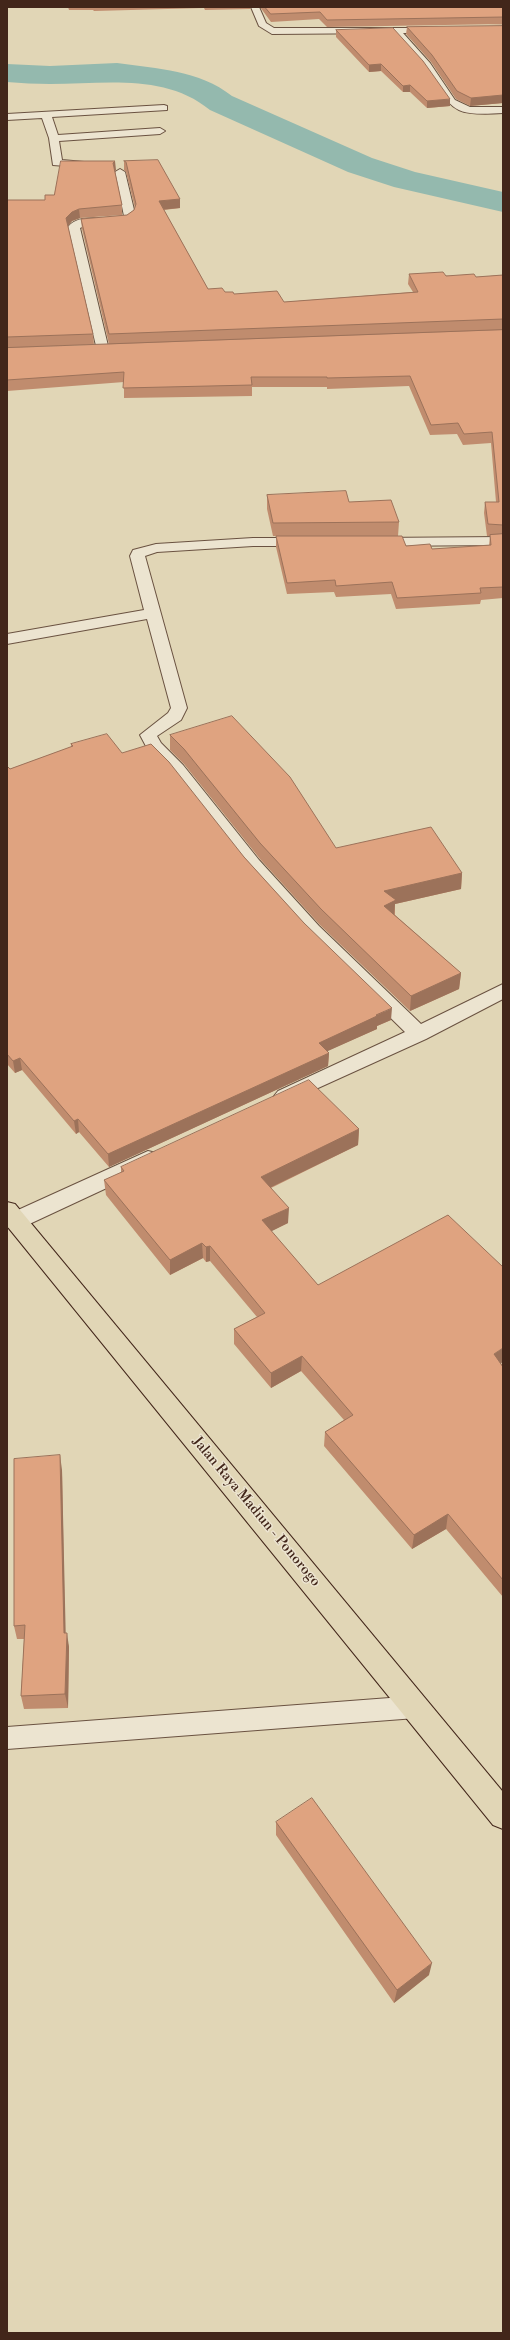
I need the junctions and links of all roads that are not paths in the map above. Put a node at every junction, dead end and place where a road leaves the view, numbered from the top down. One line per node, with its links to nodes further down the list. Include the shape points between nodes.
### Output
1 (255, 7): 3 (street, via 262,24 272,31)
2 (450, 30): 3 (street)
3 (396, 31): 5 (street, via 427,65 457,107 470,110)
4 (164, 108): 6 (street)
5 (503, 110)
6 (46, 115): 7 (street); 9 (street)
7 (7, 117)
8 (160, 131): 9 (street)
9 (54, 138): 10 (street, via 55,160 59,165)
10 (103, 165)
11 (120, 172): 14 (street, via 129,218 118,222 81,223 74,227)
12 (118, 349): 14 (street)
13 (87, 350): 14 (street)
14 (103, 350)
15 (503, 541): 17 (street)
16 (323, 542): 18 (street, via 253,542 143,550 137,556)
17 (362, 542)
18 (153, 613): 19 (street); 21 (street, via 179,708 175,716 148,735 151,741 252,864 312,930)
19 (7, 639)
20 (503, 991): 21 (street)
21 (419, 1034): 22 (street)
22 (267, 1104)
23 (166, 1151): 24 (street)
24 (11, 1216): 25 (highway, Jalan Raya Madiun - Ponorogo)
25 (416, 1707): 26 (lane); 27 (highway, Jalan Raya Madiun - Ponorogo)
26 (7, 1738)
27 (503, 1815)

